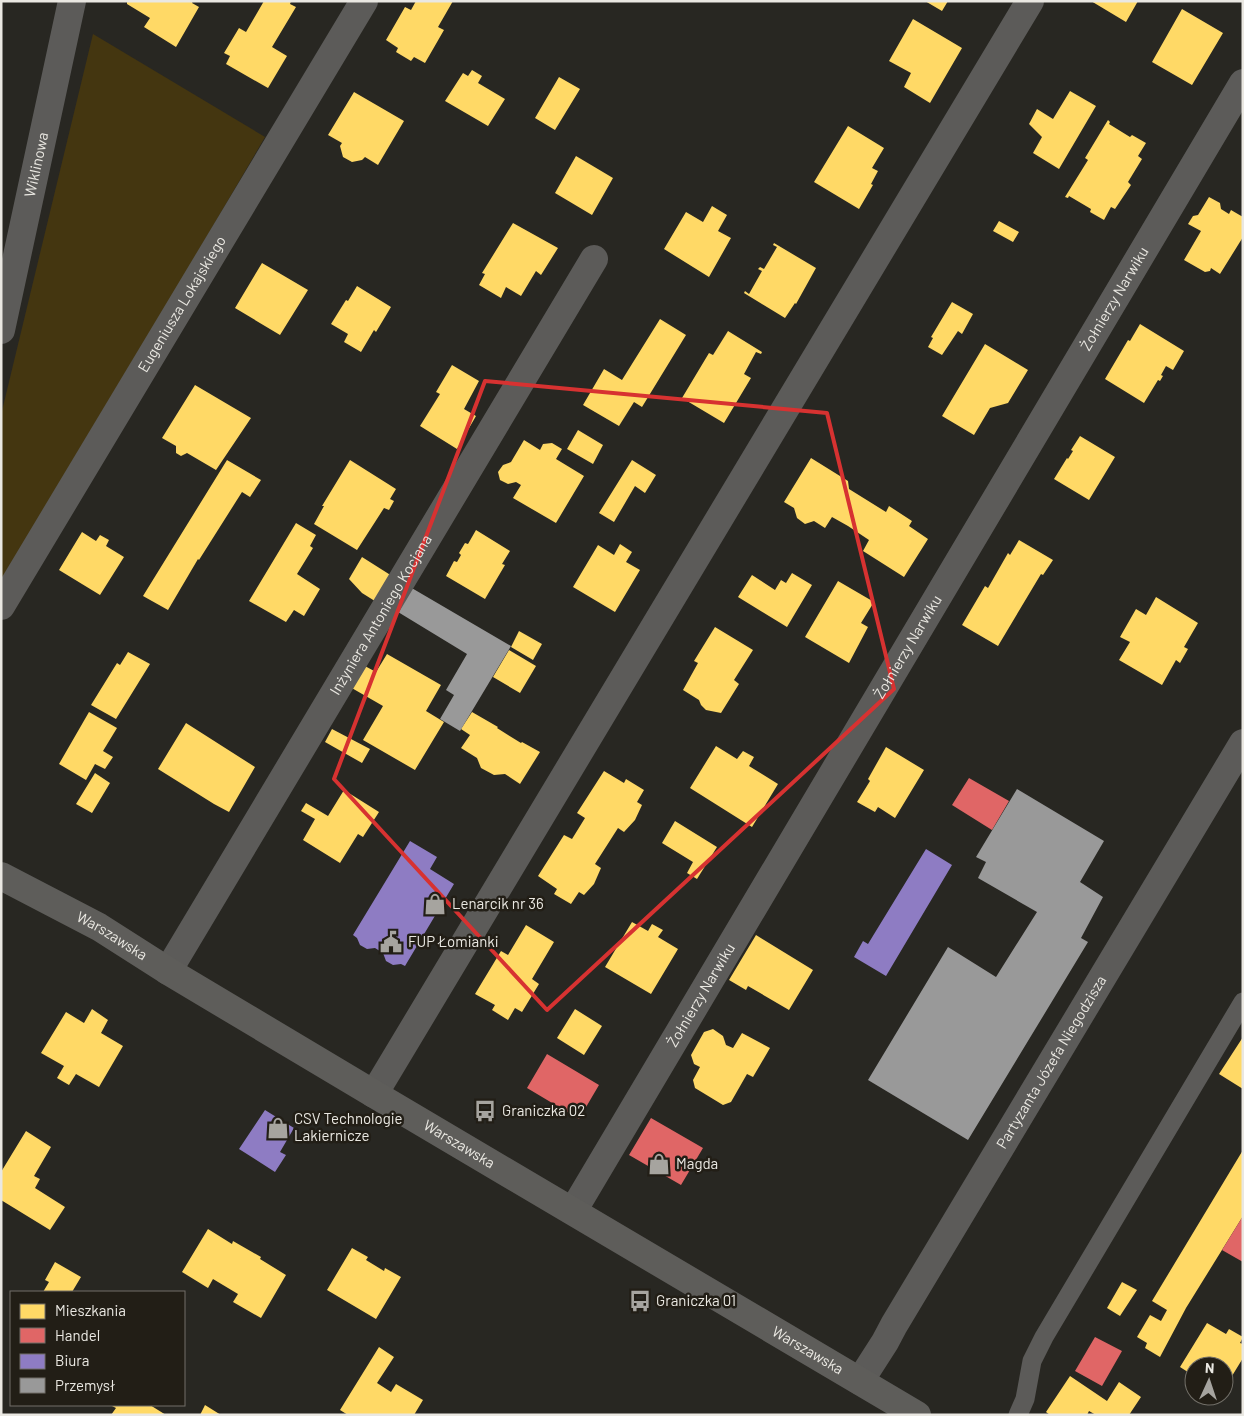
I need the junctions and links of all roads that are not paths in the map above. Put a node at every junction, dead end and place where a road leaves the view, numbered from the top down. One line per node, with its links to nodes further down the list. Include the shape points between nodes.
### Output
1 (72, 1): 6 (street, Wiklinowa)
2 (364, 1): 7 (street, Eugeniusza Lokajskiego)
3 (1030, 1): 12 (street)
4 (1243, 83): 13 (street, Żołnierzy Narwiku)
5 (594, 259): 10 (street, Inżyniera Antoniego Kocjana)
6 (2, 323)
7 (1, 606)
8 (1243, 743): 14 (street, Partyzanta Józefa Niegodzisza)
9 (1, 876): 10 (street, Warszawska, via 99,928)
10 (168, 971): 12 (street, Warszawska)
11 (1243, 1002): 16 (lane, via 1044,1337 1032,1361 1025,1399)
12 (374, 1094): 13 (street, Warszawska)
13 (573, 1211): 14 (street, Warszawska)
14 (860, 1382): 15 (street, Warszawska)
15 (917, 1415)
16 (1018, 1415)

